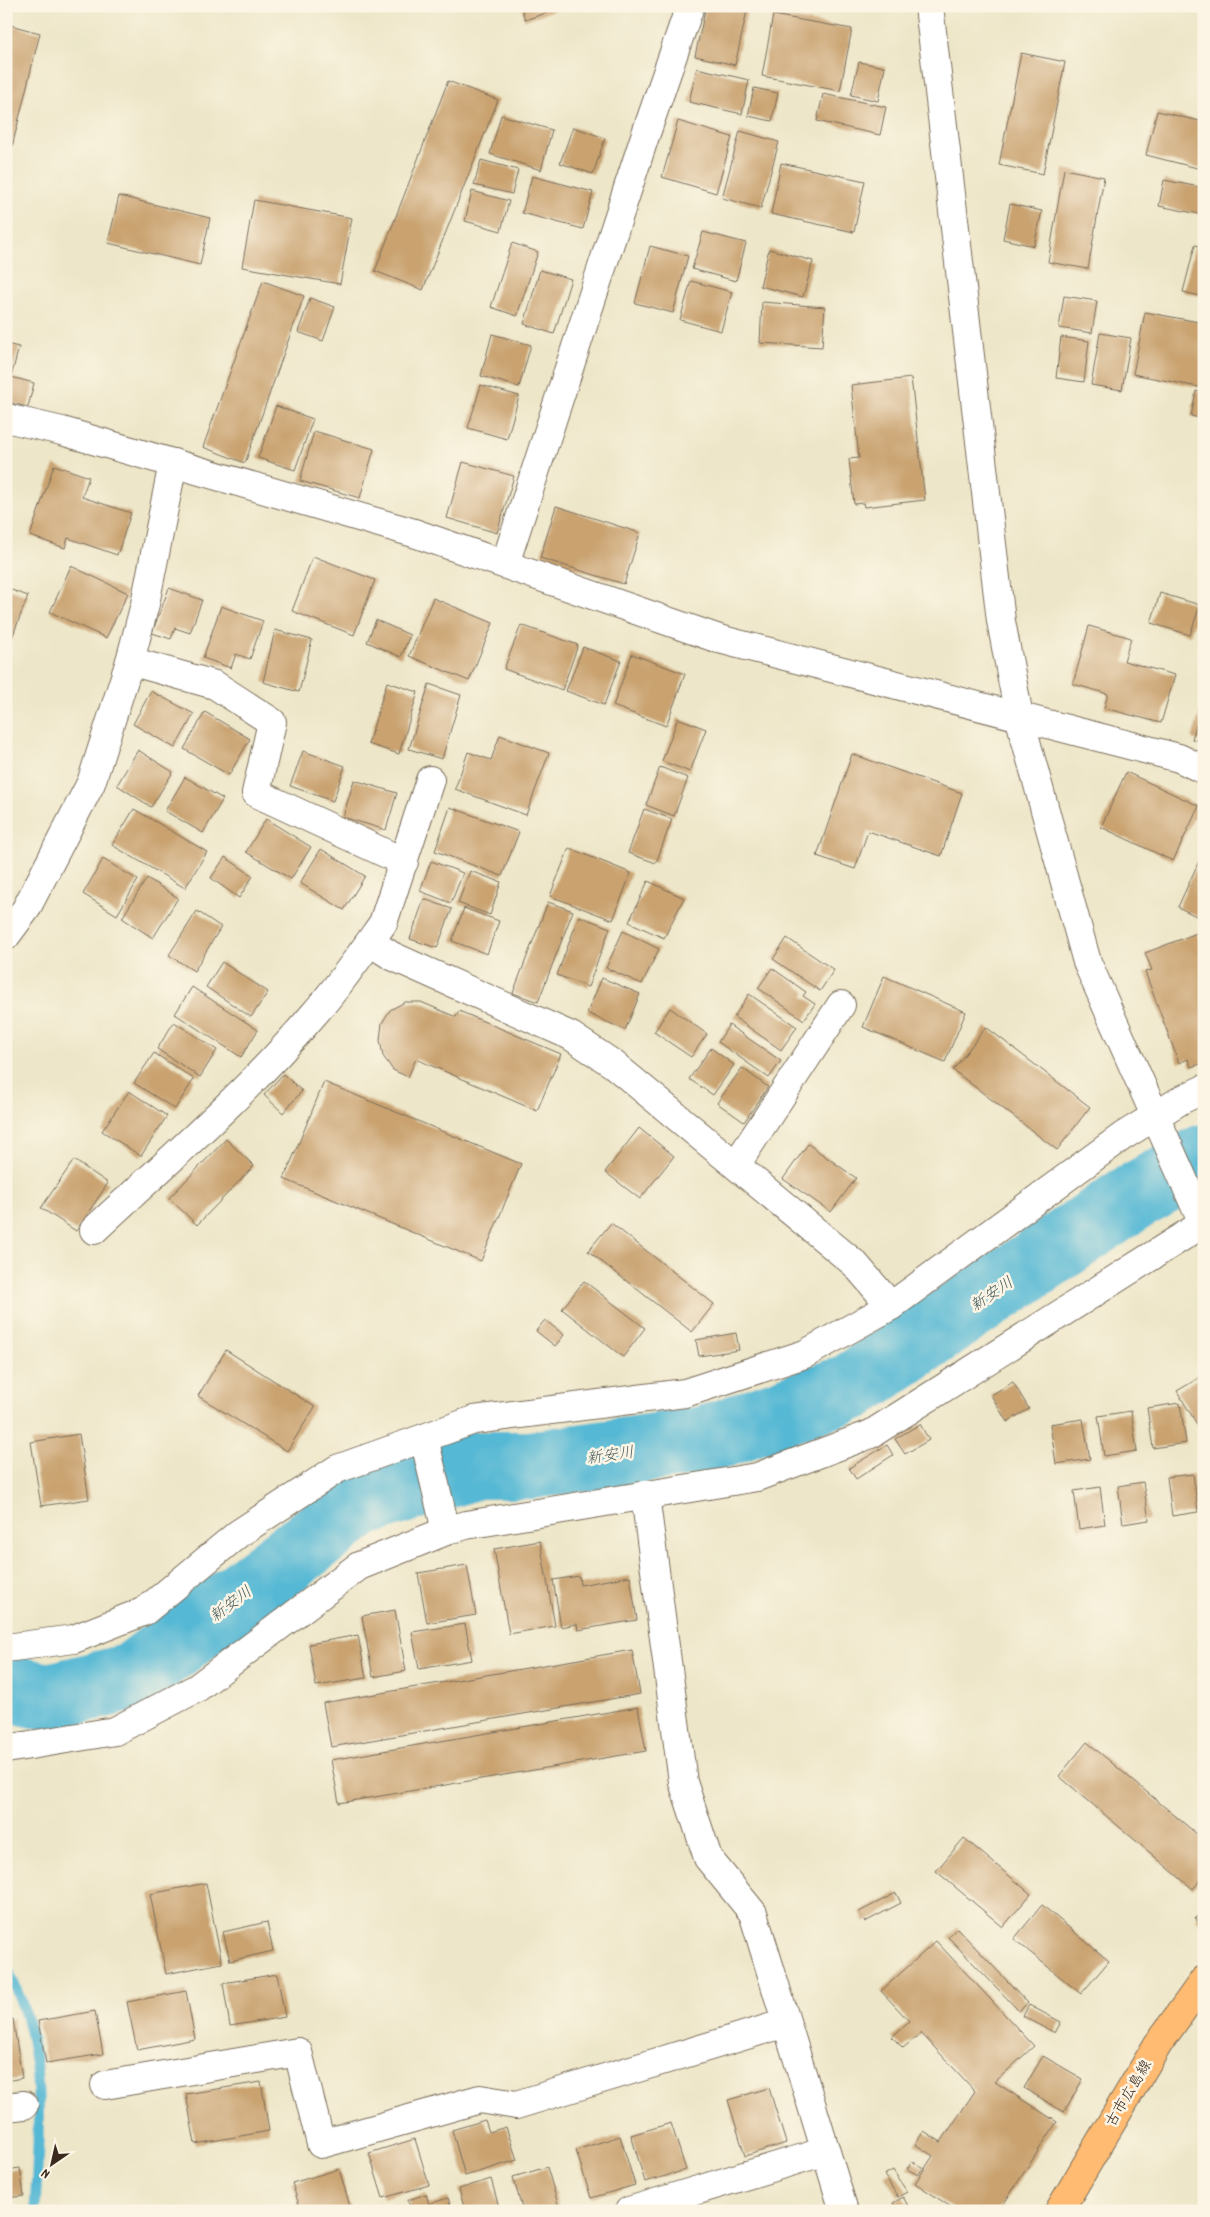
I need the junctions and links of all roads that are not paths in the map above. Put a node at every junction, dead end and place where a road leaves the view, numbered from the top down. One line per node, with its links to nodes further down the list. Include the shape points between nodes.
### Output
1 (690, 6): 5 (street)
2 (929, 6): 7 (street, via 1001,621)
3 (6, 418): 4 (street)
4 (173, 463): 5 (street, via 414,533); 6 (street, via 145,604)
5 (505, 564): 7 (street, via 719,639)
6 (130, 661): 10 (street, via 215,685 272,722 256,793); 11 (street, via 91,783 26,909)
7 (1019, 716): 8 (street, via 1178,758); 15 (street, via 1086,962)
8 (1204, 770)
9 (430, 780): 10 (street)
10 (404, 862): 12 (street, via 384,923)
11 (6, 936)
12 (370, 942): 16 (street, via 392,956 571,1036 613,1064); 18 (street, via 315,1014 249,1084)
13 (841, 1006): 16 (street)
14 (1204, 1089): 15 (street, via 1181,1100)
15 (1159, 1124): 17 (street); 19 (street, via 1122,1136)
16 (736, 1166): 19 (street, via 855,1264)
17 (1201, 1219): 21 (street, via 871,1434 757,1477)
18 (94, 1230)
19 (891, 1306): 20 (street, via 805,1354 685,1393 474,1420)
20 (426, 1446): 22 (street); 23 (street, via 337,1469 238,1534 146,1611 74,1639)
21 (645, 1495): 22 (street, via 466,1526); 26 (street, via 683,1782 708,1858 754,1912)
22 (445, 1526): 24 (street, via 359,1566 197,1688 115,1730)
23 (6, 1648)
24 (6, 1749)
25 (1204, 1980): 31 (main road, 古市広島線, via 1158,2044)
26 (786, 2022): 27 (street, via 516,2105 480,2099 321,2144 298,2052); 28 (street)
27 (105, 2085)
28 (826, 2151): 29 (street); 30 (street)
29 (629, 2211)
30 (844, 2211)
31 (1059, 2211)

